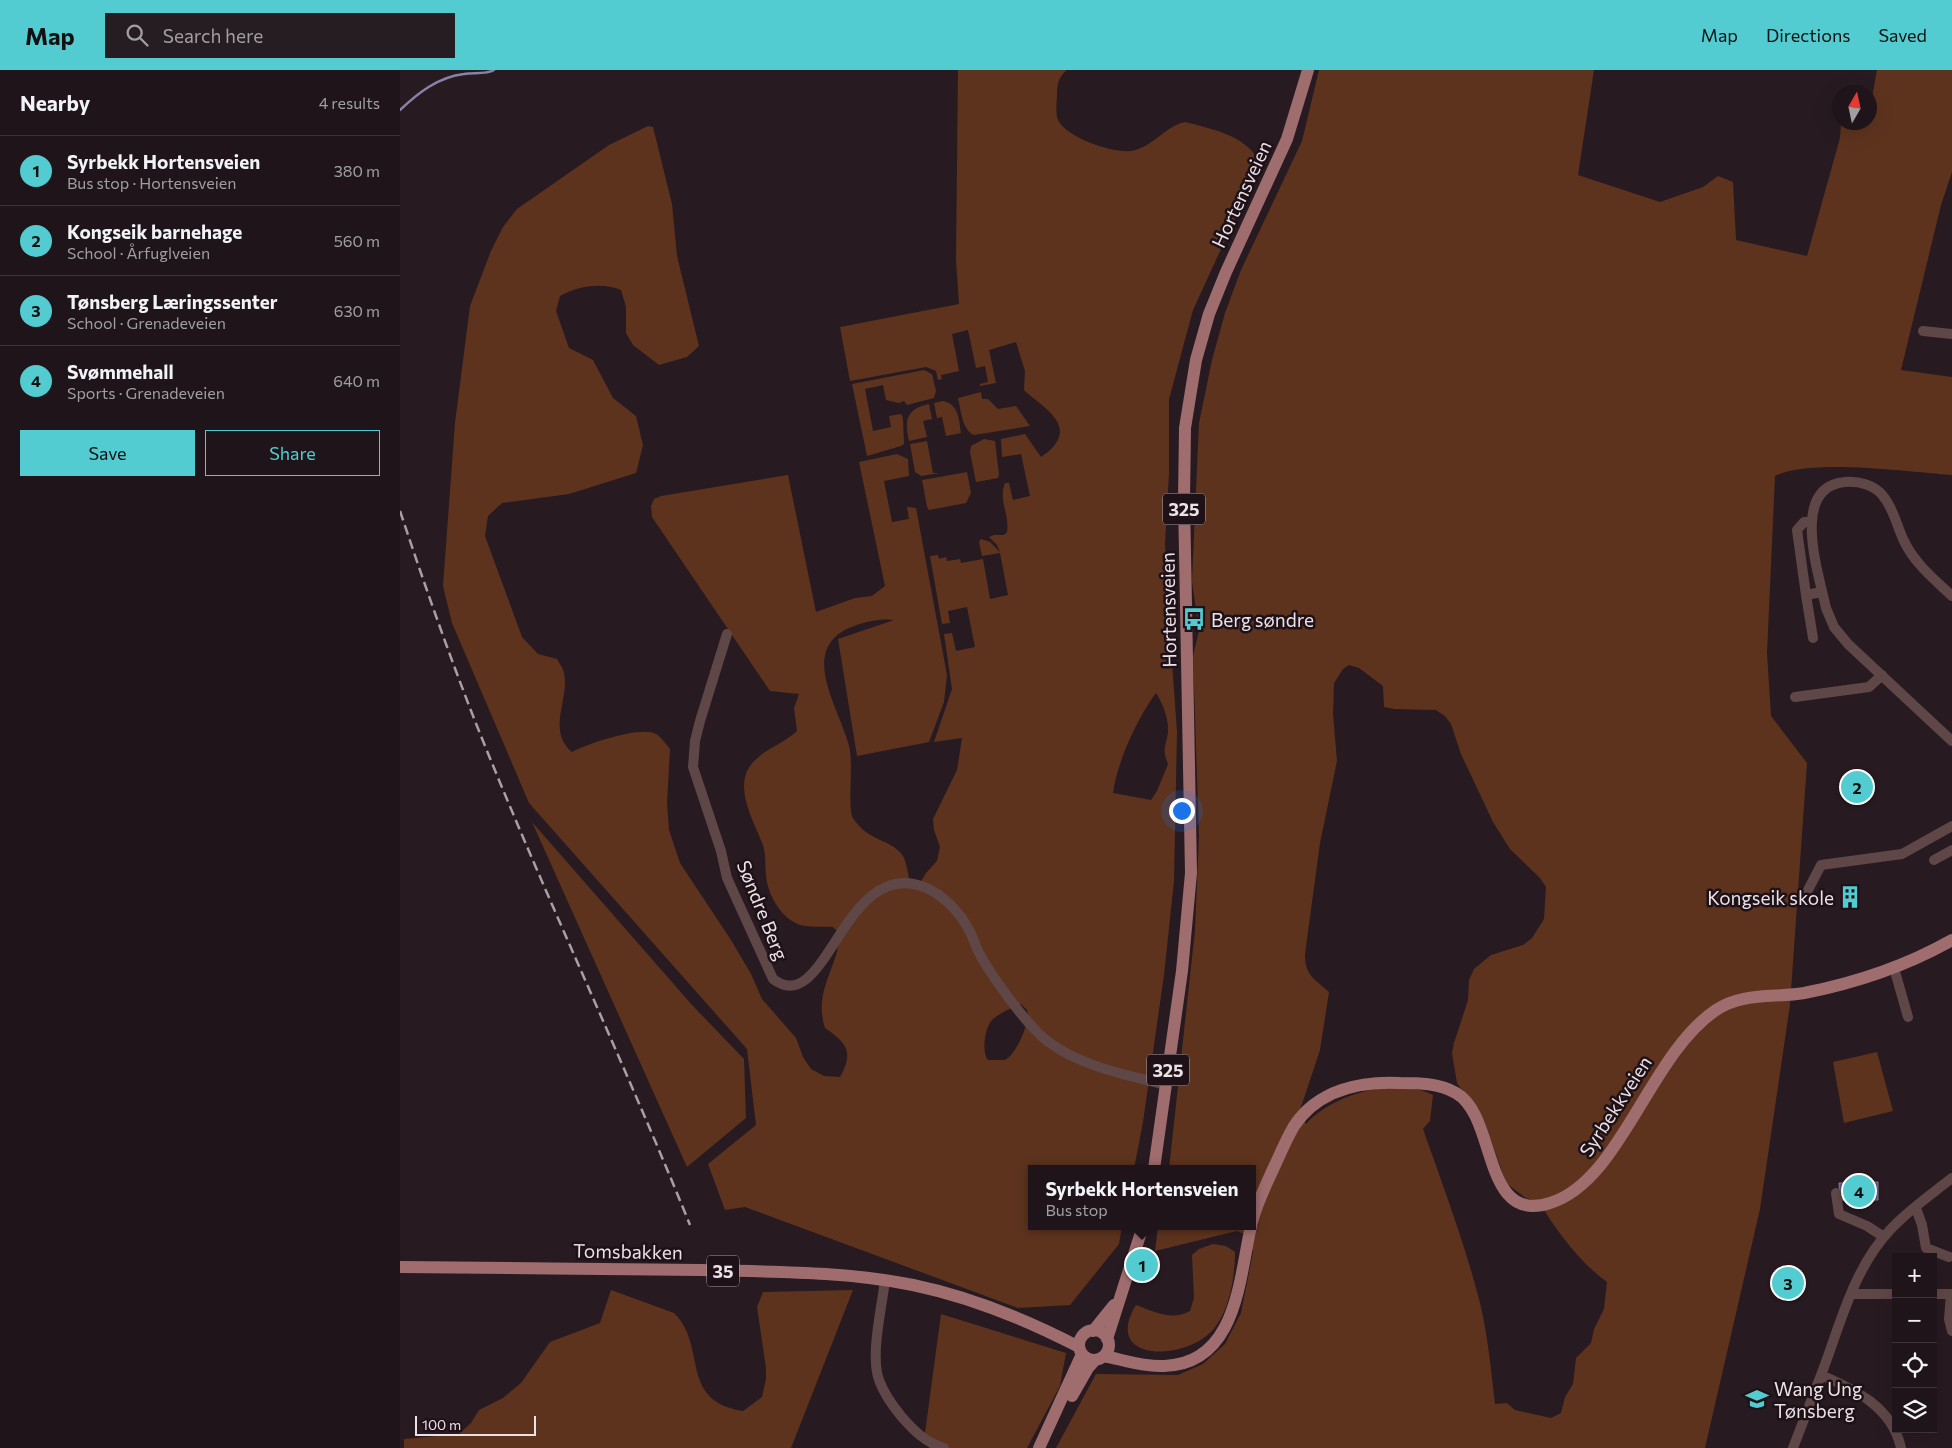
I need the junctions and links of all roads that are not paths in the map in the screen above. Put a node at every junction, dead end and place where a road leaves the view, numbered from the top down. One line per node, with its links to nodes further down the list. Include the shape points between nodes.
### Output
1 (1308, 70): 20 (main road, Hortensveien / 325, via 1288,139 1209,314 1196,360 1185,428 1192,873)
2 (1923, 331): 3 (street)
3 (1952, 334)
4 (1811, 522): 5 (street); 6 (street, via 1804,522 1797,530); 7 (street, via 1814,505 1830,487 1851,482 1868,485 1884,497 1914,558)
5 (1822, 592): 6 (street); 10 (street, via 1834,627)
6 (1806, 595): 9 (street)
7 (1952, 596)
8 (727, 634): 20 (street, Søndre Berg, via 700,721 693,767 727,878 773,979 781,985 790,986 804,982 822,964 832,943 863,902 878,890 891,886 920,885 932,890 957,912 969,929 978,951 1011,998 1032,1027 1049,1043 1080,1061)
9 (1813, 638)
10 (1882, 675): 11 (street, via 1869,687); 12 (street)
11 (1795, 697)
12 (1952, 741)
13 (1952, 826): 16 (street, via 1902,854 1822,865)
14 (1952, 850): 15 (street)
15 (1934, 860)
16 (1807, 892)
17 (1952, 940): 18 (main road, Syrbekkveien)
18 (1894, 968): 19 (street); 25 (main road, Syrbekkveien, via 1806,992 1740,998 1717,1009 1685,1038 1664,1064 1602,1164 1556,1201 1532,1207 1508,1195 1496,1173 1476,1115 1468,1102 1455,1092 1427,1084 1377,1083 1348,1087 1328,1095 1302,1117 1269,1177)
19 (1908, 1017)
20 (1166, 1085): 21 (main road, Hortensveien / 325)
21 (1155, 1165)
22 (1952, 1178): 24 (street)
23 (1836, 1193): 28 (street, via 1840,1214)
24 (1916, 1208): 28 (street); 29 (street, via 1926,1248)
25 (1256, 1211)
26 (1142, 1230): 36 (main road)
27 (1250, 1230): 39 (main road, via 1230,1320 1216,1341 1198,1356 1166,1366 1141,1363)
28 (1884, 1237): 32 (street, via 1863,1267)
29 (1949, 1256)
30 (400, 1267): 31 (main road, Tomsbakken / 35, via 788,1272)
31 (885, 1280): 38 (main road, Tomsbakken / 35, via 951,1295); 41 (street, via 876,1362 878,1379 888,1399 910,1427 926,1440)
32 (1852, 1294): 33 (street); 40 (street)
33 (1892, 1294)
34 (1937, 1294): 35 (street)
35 (1952, 1294): 37 (street)
36 (1119, 1299): 38 (main road); 39 (main road)
37 (1951, 1327)
38 (1084, 1342): 39 (main road, via 1088,1359); 39 (main road, via 1101,1333); 42 (main road)
39 (1103, 1350): 43 (main road, via 1079,1384)
40 (1821, 1375): 44 (street); 45 (street, via 1862,1394 1882,1411)
41 (944, 1448)
42 (1039, 1448)
43 (1048, 1448)
44 (1793, 1448)
45 (1901, 1448)

